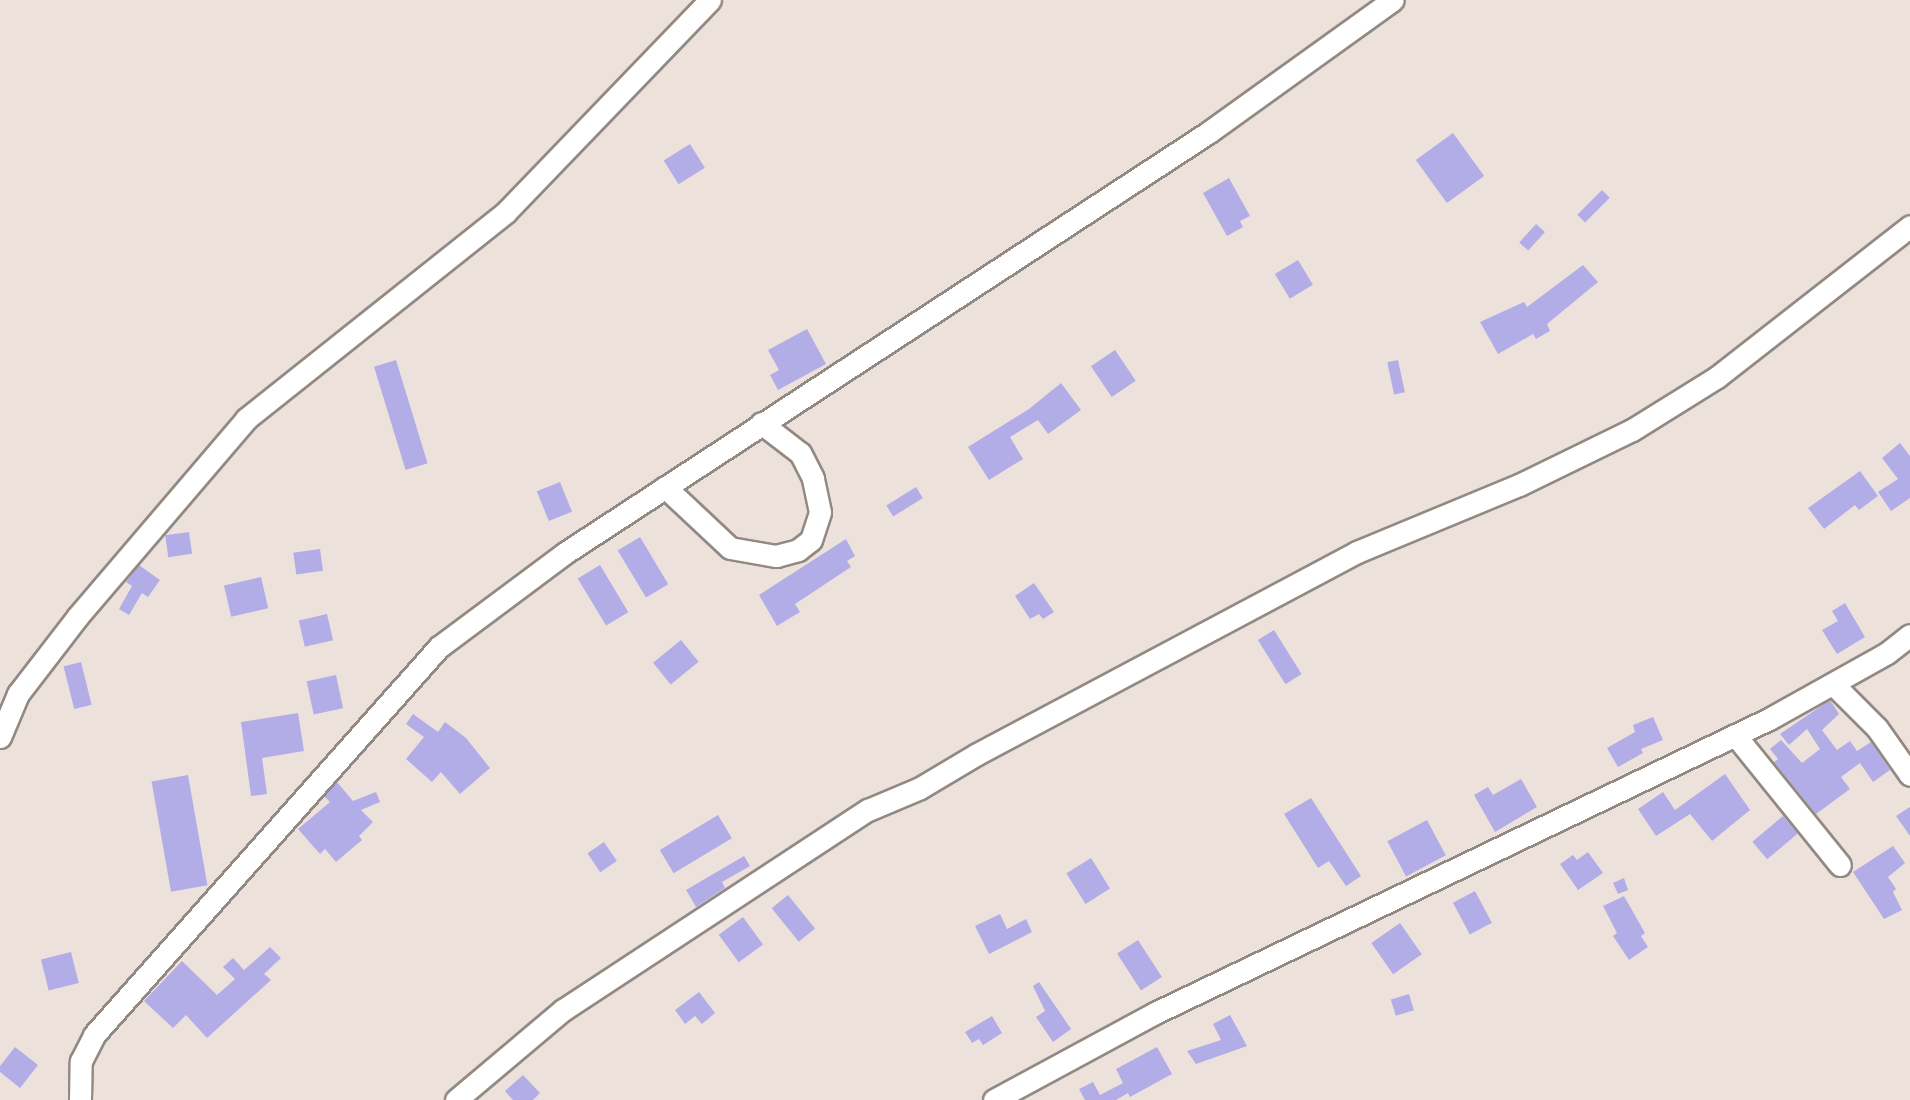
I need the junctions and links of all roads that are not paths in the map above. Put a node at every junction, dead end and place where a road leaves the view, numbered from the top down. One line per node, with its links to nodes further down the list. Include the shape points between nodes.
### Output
1 (710, 0): 9 (street, via 506,212 246,419 78,616 18,694)
2 (1393, 0): 4 (street, via 1209,132)
3 (1910, 226): 13 (street, via 1717,377 1632,430 1519,485 1357,552 920,788 868,810 563,1010)
4 (761, 423): 5 (street); 5 (street, via 800,453 813,478 820,512 811,540 798,550 776,556 730,548)
5 (665, 486): 12 (street, via 439,647 94,1035 81,1061)
6 (1910, 635): 7 (street)
7 (1833, 684): 8 (street); 10 (street, via 1877,727)
8 (1735, 735): 11 (street); 14 (street, via 1156,1013)
9 (0, 737)
10 (1910, 775)
11 (1840, 865)
12 (80, 1100)
13 (456, 1100)
14 (994, 1100)

